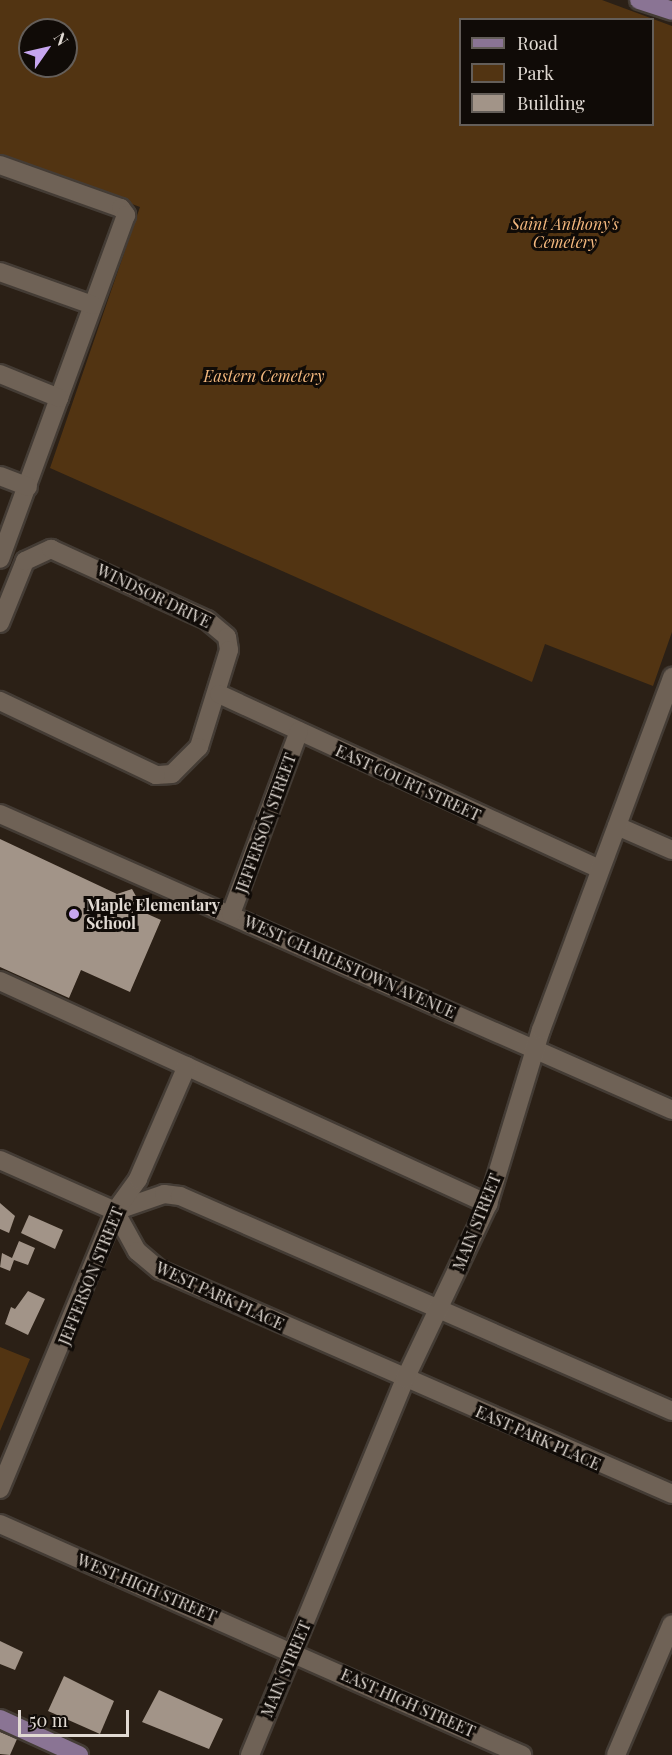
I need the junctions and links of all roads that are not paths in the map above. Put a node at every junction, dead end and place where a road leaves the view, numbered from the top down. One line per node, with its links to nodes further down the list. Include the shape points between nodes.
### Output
1 (639, 0): 2 (main road)
2 (672, 11)
3 (0, 165): 5 (street, via 122,208 126,214)
4 (0, 272): 5 (street)
5 (92, 305): 7 (street)
6 (0, 374): 7 (street)
7 (59, 398): 9 (street)
8 (0, 476): 9 (street)
9 (28, 487): 10 (street)
10 (0, 559)
11 (0, 623): 13 (street, WINDSOR DRIVE, via 25,561 51,549 215,625 227,637 229,650)
12 (672, 677): 17 (street, MAIN STREET)
13 (219, 694): 14 (street, WINDSOR DRIVE, via 192,758 172,774 156,774); 15 (street, EAST COURT STREET)
14 (0, 701)
15 (299, 731): 19 (street, EAST COURT STREET); 20 (street, JEFFERSON STREET)
16 (0, 814): 20 (street, WEST CHARLESTOWN AVENUE)
17 (617, 826): 18 (street); 19 (street, MAIN STREET)
18 (672, 850)
19 (599, 869): 22 (street, MAIN STREET)
20 (231, 914): 22 (street, WEST CHARLESTOWN AVENUE)
21 (0, 981): 23 (street)
22 (535, 1049): 24 (street, WEST CHARLESTOWN AVENUE); 26 (street, MAIN STREET)
23 (187, 1066): 26 (street); 27 (street, JEFFERSON STREET, via 138,1179)
24 (672, 1110)
25 (0, 1160): 27 (street)
26 (488, 1204): 28 (street, MAIN STREET)
27 (115, 1211): 28 (street, via 164,1194 180,1196); 29 (street, WEST PARK PLACE, via 137,1251 160,1270); 31 (street, JEFFERSON STREET)
28 (438, 1311): 29 (street, MAIN STREET); 30 (street)
29 (405, 1379): 32 (street, EAST PARK PLACE); 35 (street, MAIN STREET)
30 (672, 1411)
31 (0, 1489)
32 (672, 1494)
33 (0, 1524): 35 (street, WEST HIGH STREET)
34 (672, 1624): 40 (street)
35 (293, 1651): 38 (street, MAIN STREET); 39 (street, EAST HIGH STREET)
36 (0, 1719): 37 (main road)
37 (79, 1755)
38 (250, 1755)
39 (522, 1755)
40 (616, 1755)

